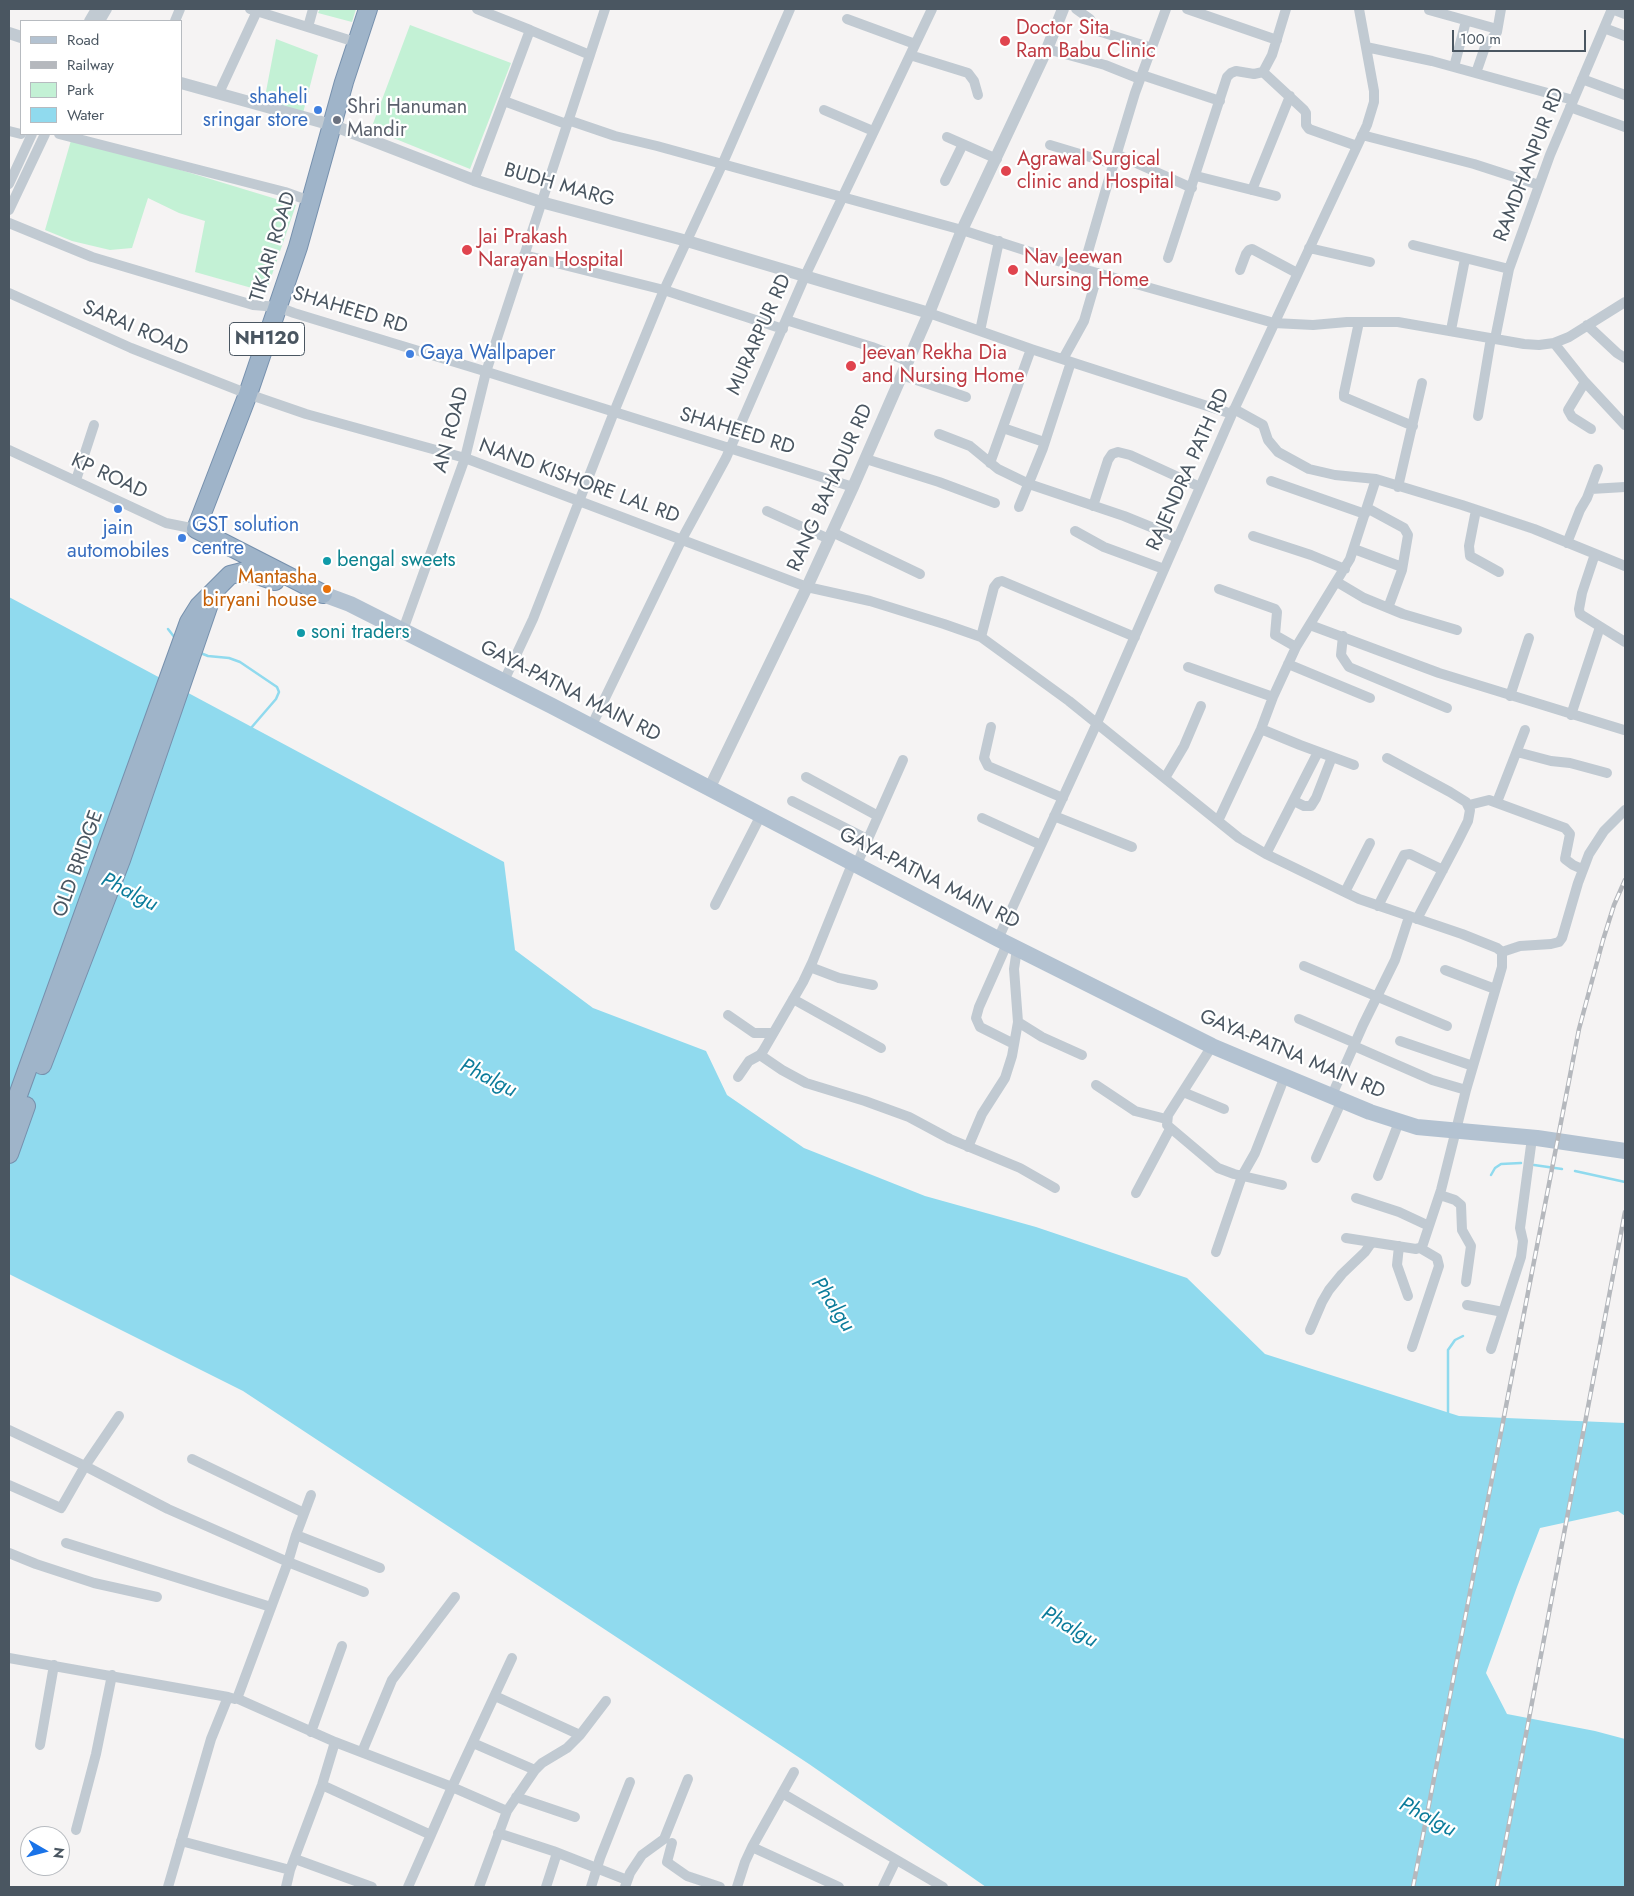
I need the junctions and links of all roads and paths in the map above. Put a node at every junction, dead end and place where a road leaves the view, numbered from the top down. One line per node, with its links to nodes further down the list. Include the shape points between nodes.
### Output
1 (96, 9): 21 (street)
2 (107, 9): 22 (street)
3 (255, 9): 25 (street); 44 (street)
4 (313, 9): 25 (street)
5 (368, 9): 31 (highway, TIKARI ROAD / NH120)
6 (477, 9): 28 (street)
7 (605, 9): 36 (street, AN ROAD)
8 (790, 9): 66 (street)
9 (932, 9): 32 (street, MURARPUR RD)
10 (1063, 9): 35 (street, RANG BAHADUR RD)
11 (1076, 9): 34 (street, via 1090,19 1098,31)
12 (1166, 9): 34 (street)
13 (1187, 9): 19 (street)
14 (1286, 9): 30 (street)
15 (1359, 9): 33 (street, RAJENDRA PATH RD)
16 (1501, 9): 27 (street)
17 (1612, 9): 20 (street); 26 (street, RAMDHANPUR RD)
18 (1429, 10): 24 (street)
19 (1218, 14): 30 (street)
20 (1625, 14)
21 (90, 20)
22 (101, 20)
23 (847, 20): 32 (street)
24 (1466, 21): 27 (street); 38 (street)
25 (308, 27): 31 (street)
26 (1604, 28): 29 (street); 42 (street, RAMDHANPUR RD)
27 (1498, 29): 40 (street, via 1485,47)
28 (530, 30): 36 (street); 48 (street)
29 (1625, 36)
30 (1277, 40): 39 (street)
31 (355, 44): 53 (highway, TIKARI ROAD / NH120)
32 (915, 44): 37 (street, MURARPUR RD)
33 (1366, 47): 38 (street); 58 (street, RAJENDRA PATH RD, via 1374,102)
34 (1152, 48): 41 (street)
35 (1047, 49): 41 (street); 64 (street, RANG BAHADUR RD)
36 (590, 55): 52 (street, AN ROAD)
37 (910, 55): 45 (street, via 968,73); 55 (street, MURARPUR RD)
38 (1454, 67): 40 (street)
39 (1263, 72): 47 (street); 49 (street, via 1231,72)
40 (1476, 73): 50 (street)
41 (1141, 77): 49 (street); 65 (street)
42 (1582, 79): 46 (street); 50 (street, RAMDHANPUR RD)
43 (182, 83): 44 (street, BUDH MARG)
44 (219, 93): 53 (street, BUDH MARG)
45 (978, 95)
46 (1625, 95)
47 (1290, 96): 63 (street, via 1304,110 1308,129); 73 (street)
48 (504, 101): 52 (street); 68 (street)
49 (1220, 102): 67 (street)
50 (1572, 103): 54 (street); 71 (street, RAMDHANPUR RD)
51 (824, 110): 55 (street)
52 (567, 122): 66 (street); 77 (street, AN ROAD)
53 (332, 125): 68 (street, BUDH MARG); 76 (highway, TIKARI ROAD / NH120)
54 (1625, 127)
55 (873, 131): 74 (street, MURARPUR RD)
56 (27, 135): 70 (street)
57 (64, 135): 76 (street)
58 (1362, 135): 63 (street, RAJENDRA PATH RD); 71 (street, via 1474,164)
59 (44, 136): 78 (street)
60 (947, 137): 61 (street)
61 (964, 144): 64 (street); 69 (street)
62 (1050, 145): 65 (street)
63 (1357, 146): 84 (street, RAJENDRA PATH RD)
64 (997, 159): 80 (street, RANG BAHADUR RD)
65 (1115, 159): 72 (street); 89 (street)
66 (722, 165): 74 (street); 81 (street)
67 (1196, 176): 72 (street); 73 (street)
68 (474, 180): 77 (street, BUDH MARG)
69 (945, 181)
70 (9, 184)
71 (1539, 185): 90 (street, RAMDHANPUR RD)
72 (1192, 188): 86 (street)
73 (1252, 190): 75 (street)
74 (842, 196): 80 (street); 94 (street, MURARPUR RD)
75 (1276, 196)
76 (310, 201): 98 (highway, TIKARI ROAD / NH120)
77 (541, 202): 81 (street, BUDH MARG); 85 (street, AN ROAD)
78 (9, 210)
79 (9, 223): 98 (street, SHAHEED RD, via 92,257 253,304)
80 (962, 230): 82 (street); 99 (street, RANG BAHADUR RD)
81 (687, 240): 94 (street, BUDH MARG); 95 (street)
82 (999, 241): 89 (street); 105 (street)
83 (1413, 245): 87 (street)
84 (1309, 248): 88 (street); 93 (street, RAJENDRA PATH RD)
85 (524, 255): 95 (street); 112 (street, AN ROAD)
86 (1168, 258)
87 (1465, 259): 90 (street); 104 (street)
88 (1370, 262)
89 (1083, 269): 92 (street)
90 (1509, 269): 106 (street, RAMDHANPUR RD)
91 (1240, 270): 93 (street, via 1248,250 1252,249)
92 (1098, 273): 101 (street); 110 (street, via 1084,321)
93 (1297, 273): 101 (street, RAJENDRA PATH RD)
94 (805, 276): 99 (street, BUDH MARG); 102 (street, MURARPUR RD)
95 (664, 290): 102 (street); 119 (street)
96 (9, 293): 116 (street, SARAI ROAD, via 131,348)
97 (1625, 302): 103 (street)
98 (278, 307): 112 (street, SHAHEED RD); 116 (highway, TIKARI ROAD / NH120)
99 (929, 313): 105 (street); 111 (street, RANG BAHADUR RD)
100 (1359, 322): 101 (street); 104 (street, via 1398,322); 123 (street, via 1344,397)
101 (1274, 323): 118 (street, RAJENDRA PATH RD)
102 (784, 324): 111 (street, via 872,347); 128 (street, MURARPUR RD)
103 (1587, 325): 107 (street, via 1569,338); 109 (street)
104 (1451, 330): 106 (street)
105 (980, 331): 108 (street)
106 (1493, 339): 107 (street, via 1524,344); 120 (street, RAMDHANPUR RD)
107 (1554, 343): 114 (street)
108 (1031, 349): 110 (street); 124 (street)
109 (1625, 358)
110 (1067, 360): 118 (street); 127 (street)
111 (908, 361): 113 (street, RANG BAHADUR RD)
112 (486, 372): 119 (street, SHAHEED RD); 130 (street, AN ROAD)
113 (902, 375): 117 (street); 131 (street, RANG BAHADUR RD)
114 (1585, 382): 122 (street); 125 (street, via 1568,410 1572,417)
115 (1422, 383): 123 (street)
116 (248, 394): 130 (street, NAND KISHORE LAL RD, via 306,414); 150 (highway, TIKARI ROAD / NH120)
117 (966, 397)
118 (1233, 411): 135 (street, via 1263,425 1271,446 1287,458 1316,471); 139 (street, RAJENDRA PATH RD)
119 (614, 412): 128 (street, SHAHEED RD); 143 (street)
120 (1478, 416)
121 (94, 425): 134 (street)
122 (1625, 425)
123 (1413, 426): 140 (street)
124 (1003, 428): 127 (street); 132 (street)
125 (1591, 429)
126 (939, 434): 132 (street, via 970,446)
127 (1044, 442): 137 (street)
128 (730, 448): 138 (street, SHAHEED RD); 155 (street, MURARPUR RD)
129 (9, 450): 134 (street, KP ROAD)
130 (465, 458): 143 (street, NAND KISHORE LAL RD); 173 (street, AN ROAD)
131 (866, 459): 138 (street, RANG BAHADUR RD); 144 (street)
132 (990, 463): 137 (street)
133 (1598, 469): 142 (street)
134 (76, 480): 150 (street, KP ROAD, via 166,523)
135 (1376, 480): 140 (street); 149 (street)
136 (1271, 481): 149 (street)
137 (1028, 484): 145 (street); 146 (street)
138 (853, 487): 152 (street, RANG BAHADUR RD)
139 (1200, 487): 145 (street, via 1130,454 1118,452 1108,460); 154 (street, RAJENDRA PATH RD)
140 (1398, 487): 147 (street)
141 (1625, 487): 142 (street)
142 (1591, 489): 156 (street)
143 (579, 500): 155 (street, NAND KISHORE LAL RD); 183 (street, via 533,619)
144 (995, 503)
145 (1093, 506): 154 (street)
146 (1019, 507)
147 (1476, 510): 156 (street); 163 (street, via 1470,556)
148 (767, 511): 152 (street)
149 (1366, 511): 157 (street); 160 (street, via 1407,531)
150 (196, 530): 168 (highway)
151 (1075, 531): 161 (street, via 1114,551)
152 (831, 536): 164 (street); 166 (street, RANG BAHADUR RD)
153 (1253, 536): 162 (street)
154 (1178, 538): 161 (street, RAJENDRA PATH RD)
155 (682, 539): 166 (street, NAND KISHORE LAL RD); 191 (street, MURARPUR RD)
156 (1567, 543): 158 (street)
157 (1354, 549): 160 (street); 162 (street)
158 (1595, 554): 159 (street); 172 (street, via 1579,609 1583,618)
159 (1625, 566)
160 (1402, 567): 169 (street)
161 (1164, 569): 176 (street, RAJENDRA PATH RD)
162 (1345, 569): 165 (street)
163 (1499, 572)
164 (920, 574)
165 (1337, 582): 169 (street); 171 (street)
166 (807, 586): 177 (street, NAND KISHORE LAL RD, via 870,601); 205 (street, RANG BAHADUR RD)
167 (1219, 589): 180 (street, via 1275,609 1275,635)
168 (323, 594): 170 (highway, via 292,588 246,570 230,575 199,606); 173 (main road, GAYA-PATNA MAIN RD)
169 (1388, 608): 174 (street)
170 (196, 624): 258 (highway, OLD BRIDGE); 265 (highway, via 121,860)
171 (1310, 624): 175 (street); 180 (street)
172 (1600, 627): 179 (street); 189 (street)
173 (403, 630): 183 (main road, GAYA-PATNA MAIN RD)
174 (1457, 630)
175 (1343, 636): 184 (street); 188 (street, via 1341,655 1349,667)
176 (1134, 637): 177 (street, via 1002,580 994,587); 190 (street, RAJENDRA PATH RD)
177 (981, 638): 190 (street, NAND KISHORE LAL RD)
178 (1529, 638): 184 (street)
179 (1625, 642)
180 (1296, 647): 181 (street)
181 (1288, 664): 185 (street); 186 (street)
182 (1188, 667): 185 (street)
183 (503, 683): 191 (main road, GAYA-PATNA MAIN RD)
184 (1510, 696): 189 (street)
185 (1272, 697): 193 (street)
186 (1370, 698)
187 (1201, 706): 204 (street, via 1184,746)
188 (1447, 708)
189 (1571, 715): 195 (street)
190 (1097, 723): 204 (street, NAND KISHORE LAL RD); 206 (street, RAJENDRA PATH RD)
191 (591, 727): 205 (main road, GAYA-PATNA MAIN RD)
192 (991, 727): 206 (street, via 984,758 988,766)
193 (1261, 729): 196 (street); 216 (street)
194 (1525, 730): 197 (street)
195 (1624, 730)
196 (1318, 752): 198 (street); 208 (street)
197 (1517, 752): 202 (street); 209 (street)
198 (1332, 757): 201 (street); 208 (street, via 1311,806)
199 (1387, 758): 210 (street)
200 (903, 760): 213 (street)
201 (1354, 765)
202 (1607, 773)
203 (806, 777): 213 (street)
204 (1165, 778): 216 (street, NAND KISHORE LAL RD)
205 (710, 787): 212 (main road, GAYA-PATNA MAIN RD)
206 (1063, 798): 214 (street, RAJENDRA PATH RD)
207 (792, 801): 217 (street)
208 (1294, 801): 221 (street)
209 (1497, 802): 210 (street, via 1489,800); 223 (street, via 1565,828 1570,834 1566,858)
210 (1469, 805): 224 (street, via 1468,821)
211 (1625, 810): 223 (street, via 1594,844)
212 (761, 815): 222 (main road, GAYA-PATNA MAIN RD); 226 (street)
213 (878, 816): 217 (street)
214 (1054, 816): 219 (street, RAJENDRA PATH RD); 220 (street)
215 (982, 818): 219 (street)
216 (1218, 821): 221 (street, NAND KISHORE LAL RD)
217 (868, 839): 222 (street)
218 (1370, 843): 225 (street)
219 (1041, 844): 229 (street, RAJENDRA PATH RD)
220 (1132, 847)
221 (1266, 854): 225 (street, NAND KISHORE LAL RD)
222 (854, 865): 229 (main road, GAYA-PATNA MAIN RD); 232 (street)
223 (1582, 869): 230 (street, via 1564,933 1558,942 1520,946)
224 (1443, 870): 227 (street, via 1410,854 1404,855); 228 (street)
225 (1345, 892): 227 (street, NAND KISHORE LAL RD)
226 (715, 905)
227 (1378, 906): 228 (street, NAND KISHORE LAL RD)
228 (1413, 918): 230 (street, NAND KISHORE LAL RD, via 1462,934); 236 (street)
229 (1007, 944): 240 (street, via 1014,969); 244 (street, RAJENDRA PATH RD, via 976,1018 980,1027); 246 (main road, GAYA-PATNA MAIN RD)
230 (1502, 952): 235 (street, via 1502,967)
231 (1304, 966): 236 (street)
232 (810, 967): 234 (street, via 839,978); 237 (street)
233 (1445, 970): 235 (street)
234 (873, 985)
235 (1495, 989): 250 (street)
236 (1377, 998): 241 (street); 245 (street)
237 (793, 999): 242 (street); 247 (street)
238 (728, 1015): 242 (street, via 754,1032)
239 (1299, 1019): 245 (street)
240 (1018, 1022): 244 (street); 249 (street)
241 (1447, 1026)
242 (773, 1033): 248 (street)
243 (1400, 1041): 250 (street)
244 (1014, 1044): 263 (street, via 1005,1078 982,1114)
245 (1354, 1045): 254 (street, via 1432,1080); 256 (street)
246 (1212, 1046): 251 (main road, GAYA-PATNA MAIN RD); 255 (street)
247 (881, 1048)
248 (760, 1055): 252 (street, via 749,1061); 263 (street, via 800,1080 882,1106)
249 (1082, 1056)
250 (1473, 1066): 254 (street)
251 (1285, 1076): 256 (main road, GAYA-PATNA MAIN RD); 267 (street, via 1255,1153)
252 (738, 1077)
253 (1096, 1086): 260 (street, via 1135,1111)
254 (1466, 1090): 261 (street)
255 (1183, 1092): 257 (street); 260 (street)
256 (1337, 1097): 259 (main road, GAYA-PATNA MAIN RD); 266 (street)
257 (1224, 1108)
258 (9, 1120)
259 (1399, 1122): 261 (main road, GAYA-PATNA MAIN RD); 268 (street)
260 (1168, 1124): 267 (street, via 1213,1165); 271 (street)
261 (1455, 1131): 262 (main road, GAYA-PATNA MAIN RD); 272 (street)
262 (1535, 1138): 264 (main road, GAYA-PATNA MAIN RD); 283 (street, via 1520,1228 1523,1241 1521,1257)
263 (968, 1147): 270 (street, via 1020,1168)
264 (1625, 1151)
265 (9, 1154)
266 (1316, 1158)
267 (1242, 1176): 269 (street); 279 (street)
268 (1378, 1176)
269 (1282, 1184)
270 (1055, 1188)
271 (1136, 1193)
272 (1440, 1195): 274 (street); 280 (street, via 1461,1205 1462,1230 1471,1246)
273 (1356, 1198): 274 (street)
274 (1429, 1226): 278 (street)
275 (1346, 1238): 276 (street)
276 (1372, 1242): 277 (street); 284 (street, via 1329,1290)
277 (1399, 1246): 278 (street); 281 (street, via 1397,1265)
278 (1420, 1248): 285 (street, via 1437,1258 1439,1266)
279 (1216, 1252)
280 (1466, 1282)
281 (1408, 1296)
282 (1467, 1305): 283 (street)
283 (1503, 1312): 286 (street)
284 (1310, 1330)
285 (1412, 1347)
286 (1491, 1349)
287 (119, 1416): 290 (street)
288 (9, 1430): 290 (street)
289 (192, 1459): 293 (street)
290 (85, 1466): 291 (street, via 61,1508); 297 (street, via 168,1509)
291 (9, 1485)
292 (311, 1495): 293 (street)
293 (304, 1513): 294 (street)
294 (296, 1535): 297 (street); 298 (street)
295 (66, 1543): 302 (street)
296 (9, 1553): 300 (street, via 94,1583)
297 (288, 1562): 299 (street); 302 (street)
298 (380, 1568)
299 (364, 1592)
300 (157, 1597)
301 (455, 1597): 316 (street, via 392,1680)
302 (271, 1606): 309 (street)
303 (342, 1646): 311 (street)
304 (9, 1658): 306 (street)
305 (512, 1658): 308 (street)
306 (54, 1665): 307 (street); 315 (street)
307 (112, 1675): 309 (street); 327 (street)
308 (495, 1696): 312 (street); 314 (street)
309 (232, 1698): 311 (street); 330 (street, via 211,1739)
310 (606, 1701): 312 (street)
311 (311, 1732): 313 (street)
312 (580, 1735): 317 (street)
313 (335, 1742): 316 (street); 321 (street)
314 (473, 1743): 317 (street); 322 (street)
315 (40, 1745)
316 (362, 1752): 322 (street)
317 (535, 1770): 324 (street)
318 (794, 1772): 323 (street)
319 (688, 1778): 338 (street, via 664,1839 642,1855)
320 (630, 1782): 336 (street)
321 (322, 1784): 329 (street); 334 (street)
322 (452, 1787): 325 (street); 329 (street)
323 (782, 1793): 332 (street); 335 (street)
324 (516, 1797): 325 (street); 326 (street)
325 (507, 1811): 328 (street)
326 (575, 1817)
327 (76, 1830)
328 (498, 1833): 333 (street); 344 (street)
329 (431, 1835): 343 (street)
330 (181, 1840): 337 (street); 340 (street)
331 (672, 1842): 347 (street, via 667,1862 688,1876)
332 (752, 1847): 339 (street); 348 (street)
333 (557, 1853): 336 (street); 345 (street)
334 (295, 1859): 337 (street); 342 (street)
335 (896, 1860): 349 (street); 350 (street)
336 (597, 1868): 338 (street); 346 (street)
337 (290, 1870): 341 (street)
338 (626, 1883)
339 (741, 1886)
340 (168, 1887)
341 (286, 1887)
342 (372, 1887)
343 (408, 1887)
344 (479, 1887)
345 (546, 1887)
346 (591, 1887)
347 (720, 1887)
348 (839, 1887)
349 (883, 1887)
350 (942, 1887)

